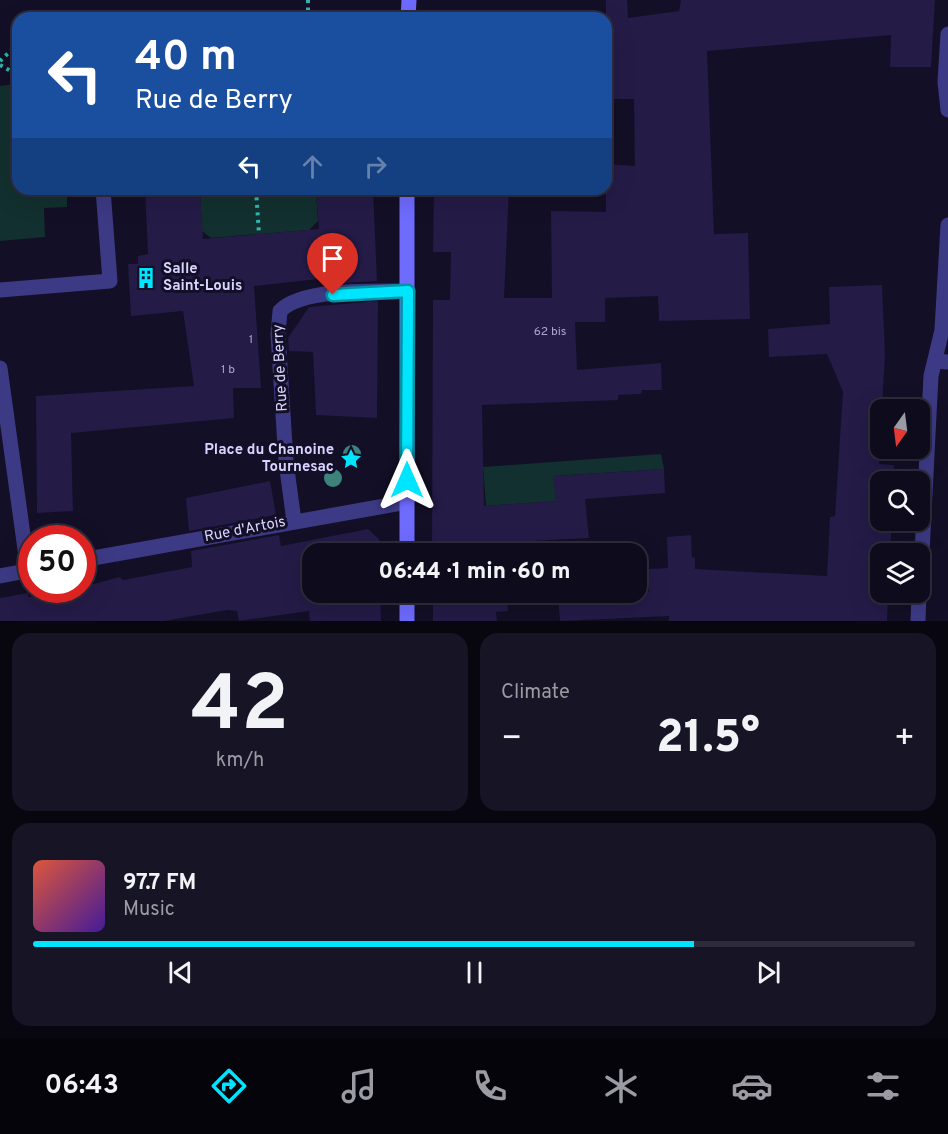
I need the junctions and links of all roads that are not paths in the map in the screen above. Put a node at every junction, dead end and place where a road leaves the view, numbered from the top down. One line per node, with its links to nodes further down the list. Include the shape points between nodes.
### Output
1 (948, 34): 2 (street)
2 (948, 110)
3 (103, 195): 6 (street, via 110,281)
4 (407, 195): 7 (main road)
5 (948, 225): 8 (street)
6 (0, 290)
7 (408, 291): 10 (main road); 11 (street, Rue de Berry, via 310,296 293,300 280,311 286,462)
8 (942, 361): 14 (street, via 931,376)
9 (0, 368): 12 (street)
10 (407, 502): 11 (street, Rue d'Artois); 13 (main road)
11 (294, 521): 15 (street, Rue d'Artois)
12 (23, 525)
13 (407, 543)
14 (922, 543)
15 (96, 557)
16 (18, 572): 17 (street)
17 (0, 576)
18 (407, 603): 20 (main road)
19 (919, 603): 21 (street)
20 (407, 621)
21 (918, 621)

